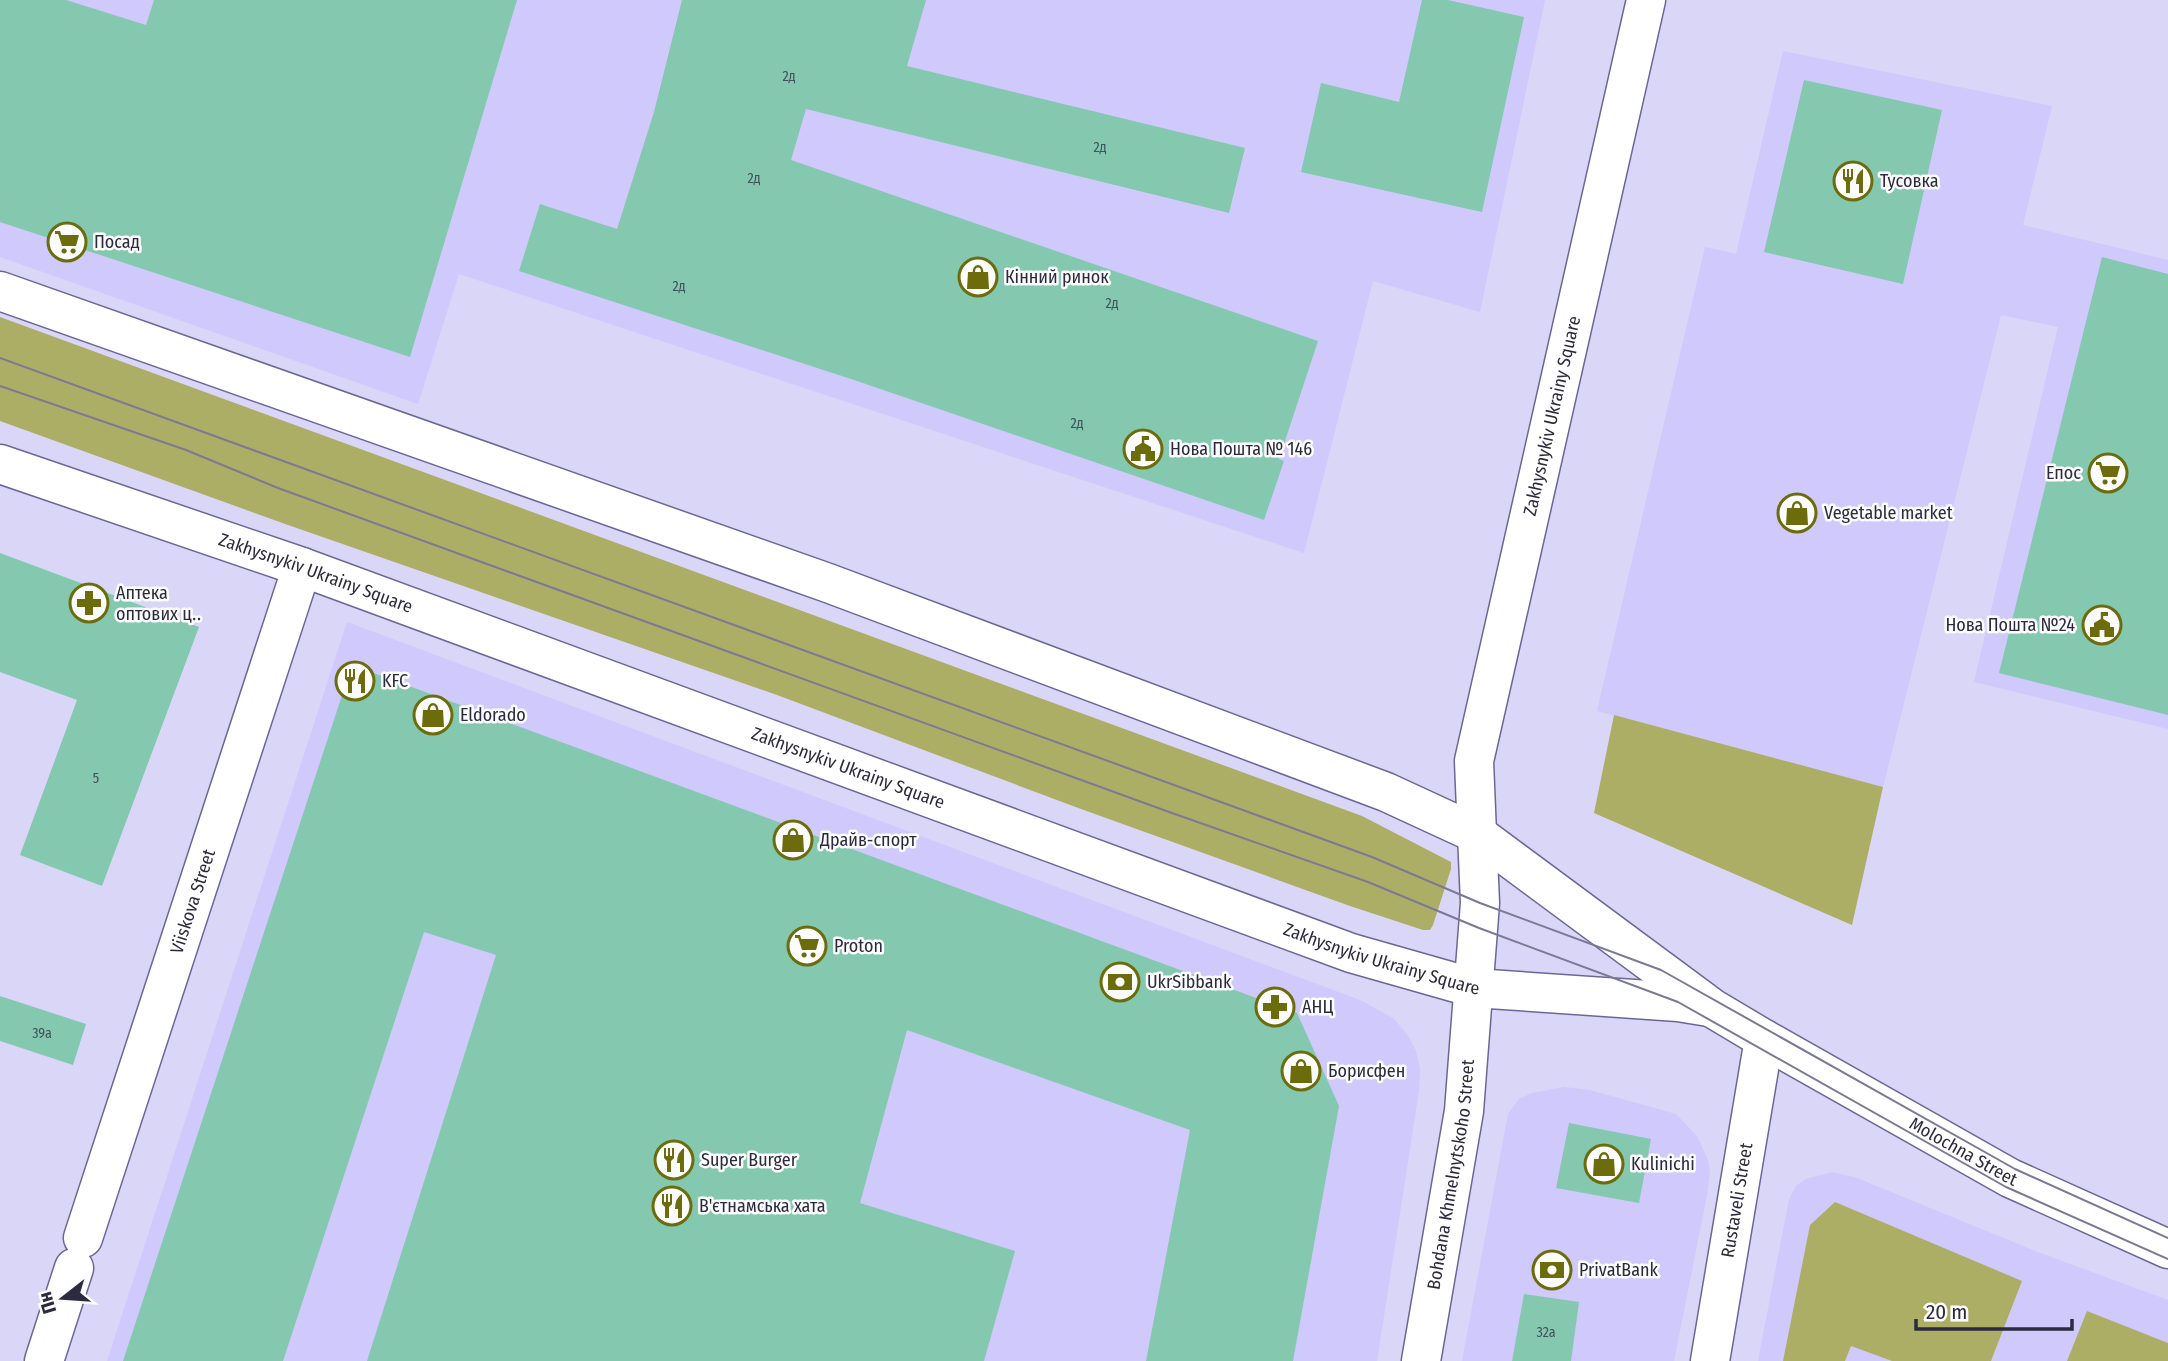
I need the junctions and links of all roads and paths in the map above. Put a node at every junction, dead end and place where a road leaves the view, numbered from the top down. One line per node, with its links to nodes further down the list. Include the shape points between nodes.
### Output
1 (1646, 0): 5 (main road, Zakhysnykiv Ukrainy Square, via 1474,761)
2 (0, 291): 5 (main road, Zakhysnykiv Ukrainy Square, via 828,583 1385,792)
3 (0, 464): 4 (main road, Zakhysnykiv Ukrainy Square)
4 (302, 567): 6 (main road, Zakhysnykiv Ukrainy Square, via 1351,953); 10 (main road, Viiskova Street)
5 (1477, 834): 6 (main road, Bohdana Khmelnytskoho Street, via 1480,903); 7 (main road, Zakhysnykiv Ukrainy Square)
6 (1474, 988): 7 (main road, Zakhysnykiv Ukrainy Square); 11 (main road, Bohdana Khmelnytskoho Street, via 1464,1111)
7 (1712, 1008): 8 (main road, Zakhysnykiv Ukrainy Square)
8 (1764, 1040): 9 (main road, Molochna Street, via 2010,1178); 12 (main road, Rustaveli Street)
9 (2168, 1249)
10 (44, 1361)
11 (1421, 1361)
12 (1710, 1361)

